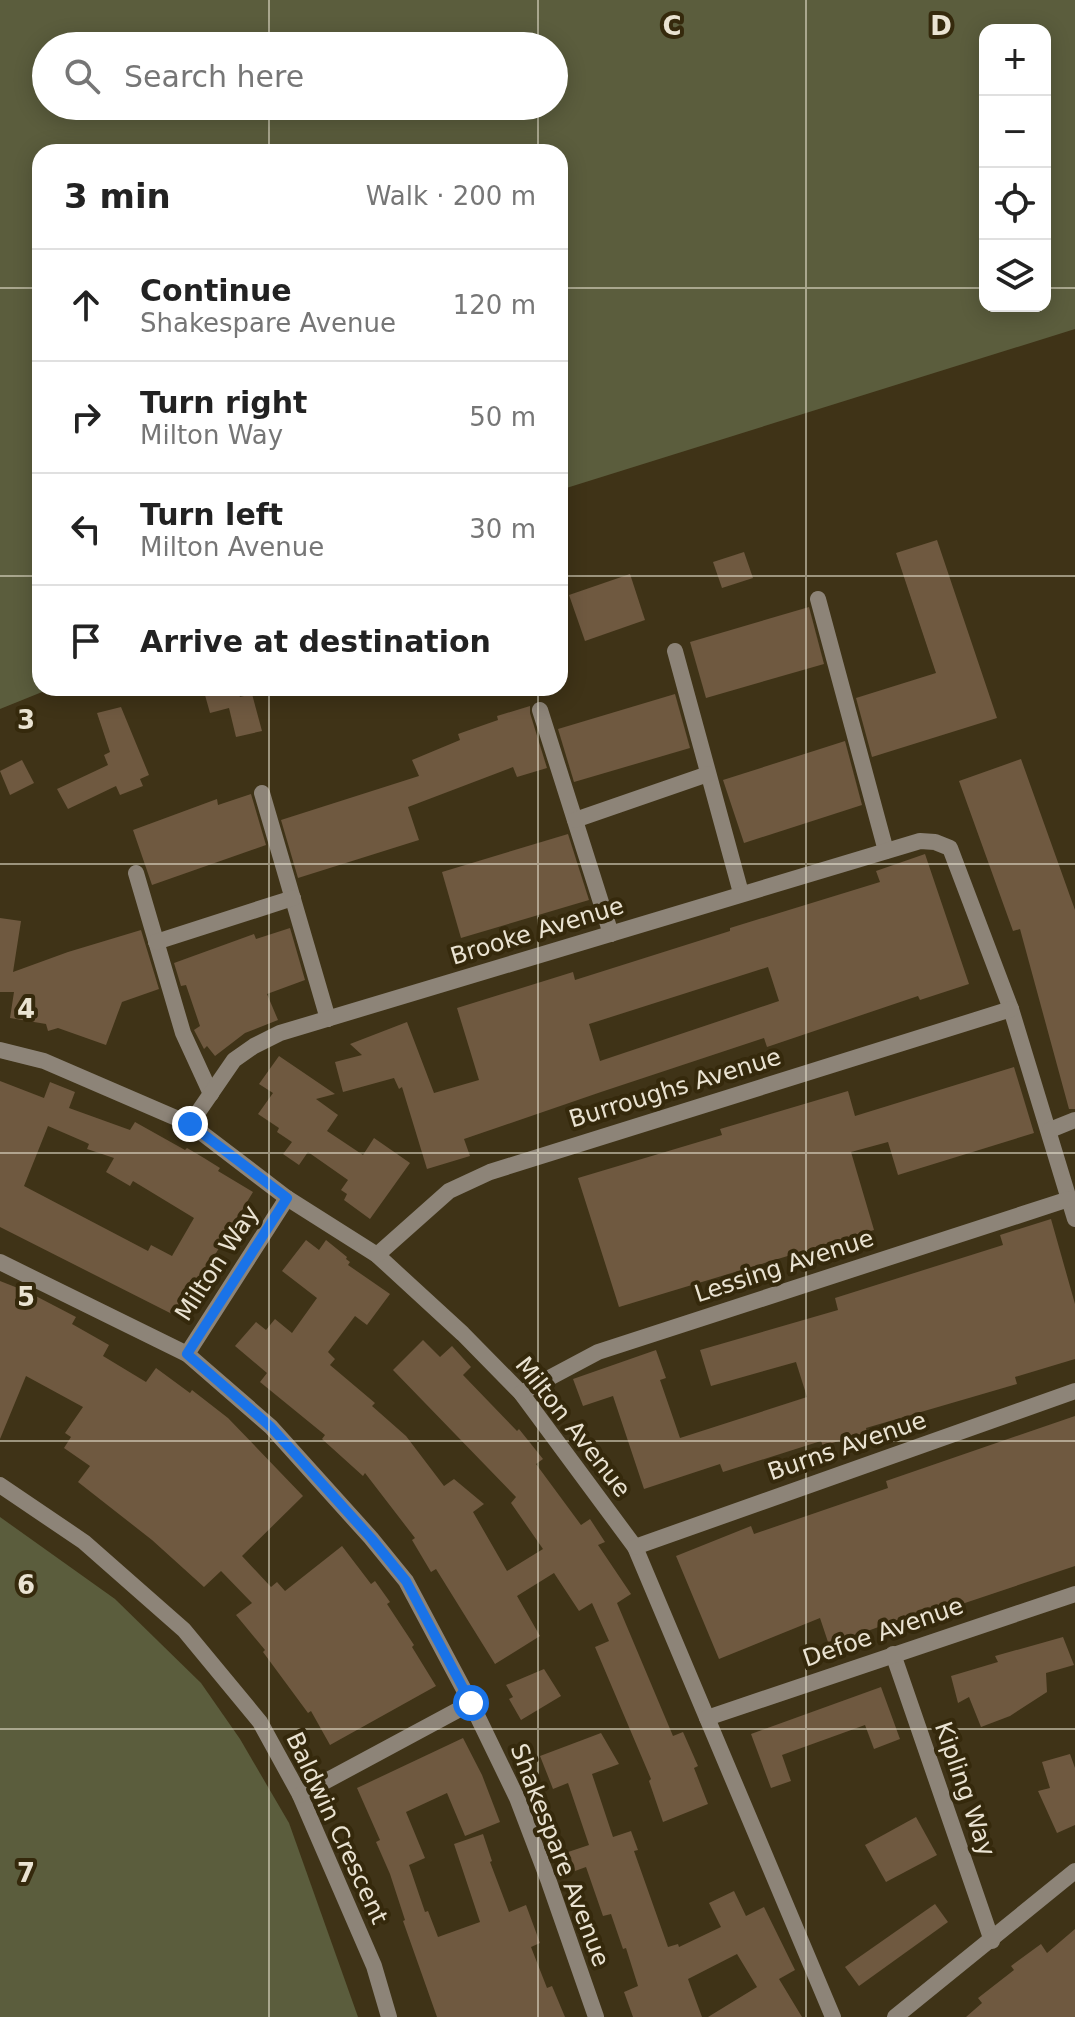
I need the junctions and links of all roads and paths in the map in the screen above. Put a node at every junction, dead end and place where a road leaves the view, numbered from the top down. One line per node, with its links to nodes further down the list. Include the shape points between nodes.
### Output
1 (818, 599): 7 (street)
2 (675, 651): 4 (street)
3 (540, 710): 6 (street)
4 (708, 774): 6 (street); 9 (street)
5 (262, 793): 10 (street)
6 (575, 820): 11 (street)
7 (886, 851): 9 (street, Brooke Avenue); 13 (street, Brooke Avenue, via 920,841 950,848)
8 (136, 873): 12 (street)
9 (741, 893): 11 (street, Brooke Avenue)
10 (293, 898): 12 (street); 14 (street)
11 (611, 934): 14 (street, Brooke Avenue)
12 (156, 942): 16 (street, via 183,1033)
13 (1011, 1009): 19 (street); 23 (street, Burroughs Avenue, via 490,1172 449,1191)
14 (328, 1019): 16 (street, Brooke Avenue, via 254,1046 234,1060)
15 (0, 1050): 18 (street, Milton Avenue, via 44,1061)
16 (211, 1094): 18 (street, Brooke Avenue)
17 (1075, 1120): 19 (street)
18 (190, 1124): 20 (street, Milton Avenue)
19 (1050, 1130): 21 (street)
20 (287, 1198): 23 (street, Milton Avenue); 25 (street, Milton Way)
21 (1069, 1199): 22 (street); 27 (street, Lessing Avenue, via 598,1352)
22 (1075, 1219)
23 (377, 1255): 27 (street, Milton Avenue)
24 (0, 1262): 25 (street, Shakespare Avenue)
25 (187, 1354): 32 (street, Shakespare Avenue, via 271,1427 380,1549 406,1581)
26 (1075, 1391): 29 (street, Burns Avenue)
27 (521, 1393): 29 (street, Milton Avenue)
28 (0, 1485): 34 (street, Baldwin Crescent, via 84,1542 184,1630 260,1722)
29 (635, 1547): 33 (street, Milton Avenue)
30 (1075, 1594): 31 (street, Defoe Avenue)
31 (893, 1654): 33 (street, Defoe Avenue); 36 (street, Kipling Way)
32 (471, 1703): 34 (street); 38 (street, Shakespare Avenue, via 517,1798)
33 (707, 1718): 39 (street, Milton Avenue)
34 (300, 1795): 37 (street, Baldwin Crescent, via 374,1966)
35 (1075, 1871): 36 (street)
36 (992, 1941): 40 (street)
37 (389, 2017)
38 (596, 2017)
39 (833, 2017)
40 (895, 2017)

